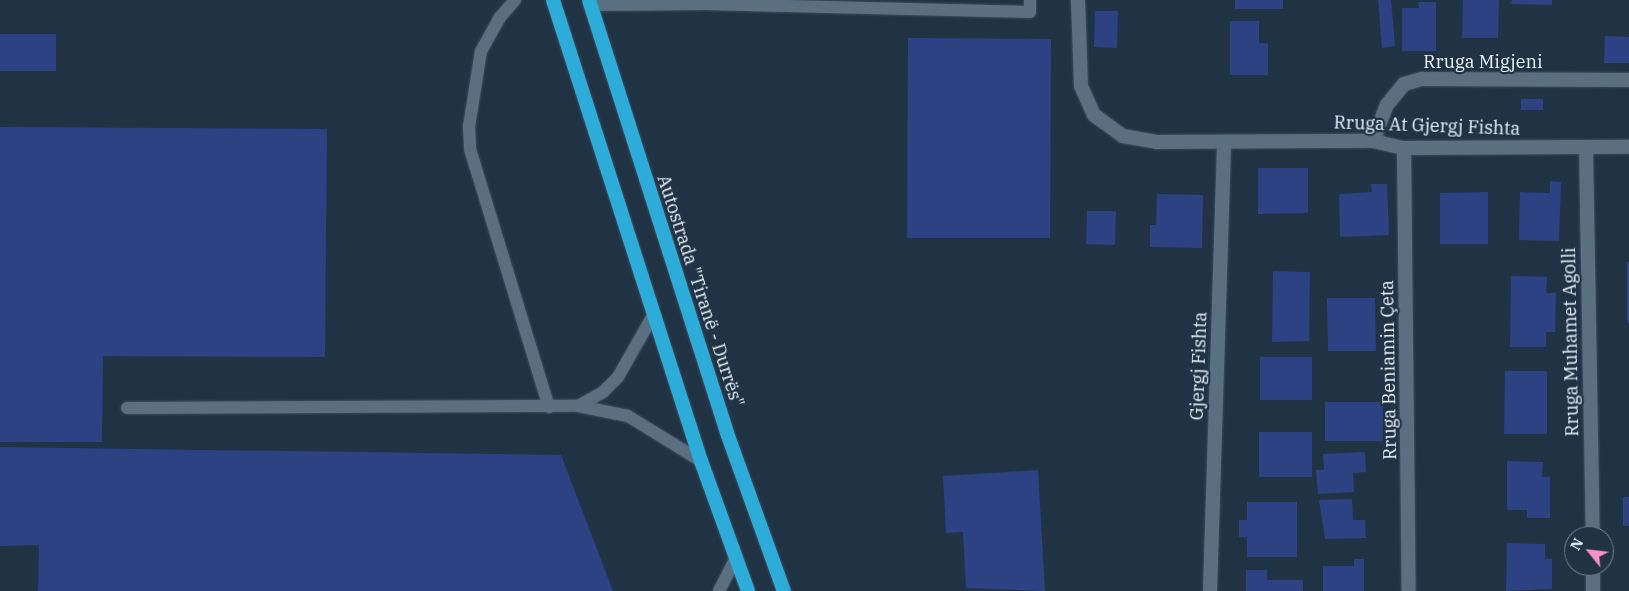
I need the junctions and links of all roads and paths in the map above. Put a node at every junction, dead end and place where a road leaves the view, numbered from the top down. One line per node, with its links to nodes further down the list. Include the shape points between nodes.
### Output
1 (515, 0): 15 (lane, via 500,17 481,51 469,127 470,149)
2 (553, 0): 13 (highway)
3 (1030, 0): 6 (lane, via 1030,12)
4 (1078, 0): 9 (street, Rruga At Gjergj Fishta, via 1081,86 1094,115 1123,136 1156,142)
5 (589, 2): 6 (lane); 23 (highway, Autostrada "Tiranë - Durrës", via 727,433)
6 (706, 2)
7 (1629, 80): 8 (street, Rruga Migjeni, via 1422,79 1404,84 1387,106)
8 (1373, 141): 9 (street, Rruga At Gjergj Fishta); 11 (street, Rruga At Gjergj Fishta)
9 (1224, 143): 24 (street, Gjergj Fishta)
10 (1629, 147): 12 (street, Rruga At Gjergj Fishta)
11 (1404, 148): 12 (street, Rruga At Gjergj Fishta); 25 (street, Rruga Beniamin Çeta)
12 (1586, 148): 18 (street, Rruga Muhamet Agolli)
13 (654, 314): 14 (lane, via 618,377 603,392); 17 (highway)
14 (578, 406): 15 (lane); 17 (lane, via 628,416)
15 (549, 407): 16 (lane)
16 (127, 408)
17 (701, 461): 19 (highway)
18 (1592, 526)
19 (736, 558): 21 (lane); 22 (highway)
20 (1593, 576): 26 (street)
21 (719, 591)
22 (748, 591)
23 (784, 591)
24 (1210, 591)
25 (1409, 591)
26 (1593, 591)

